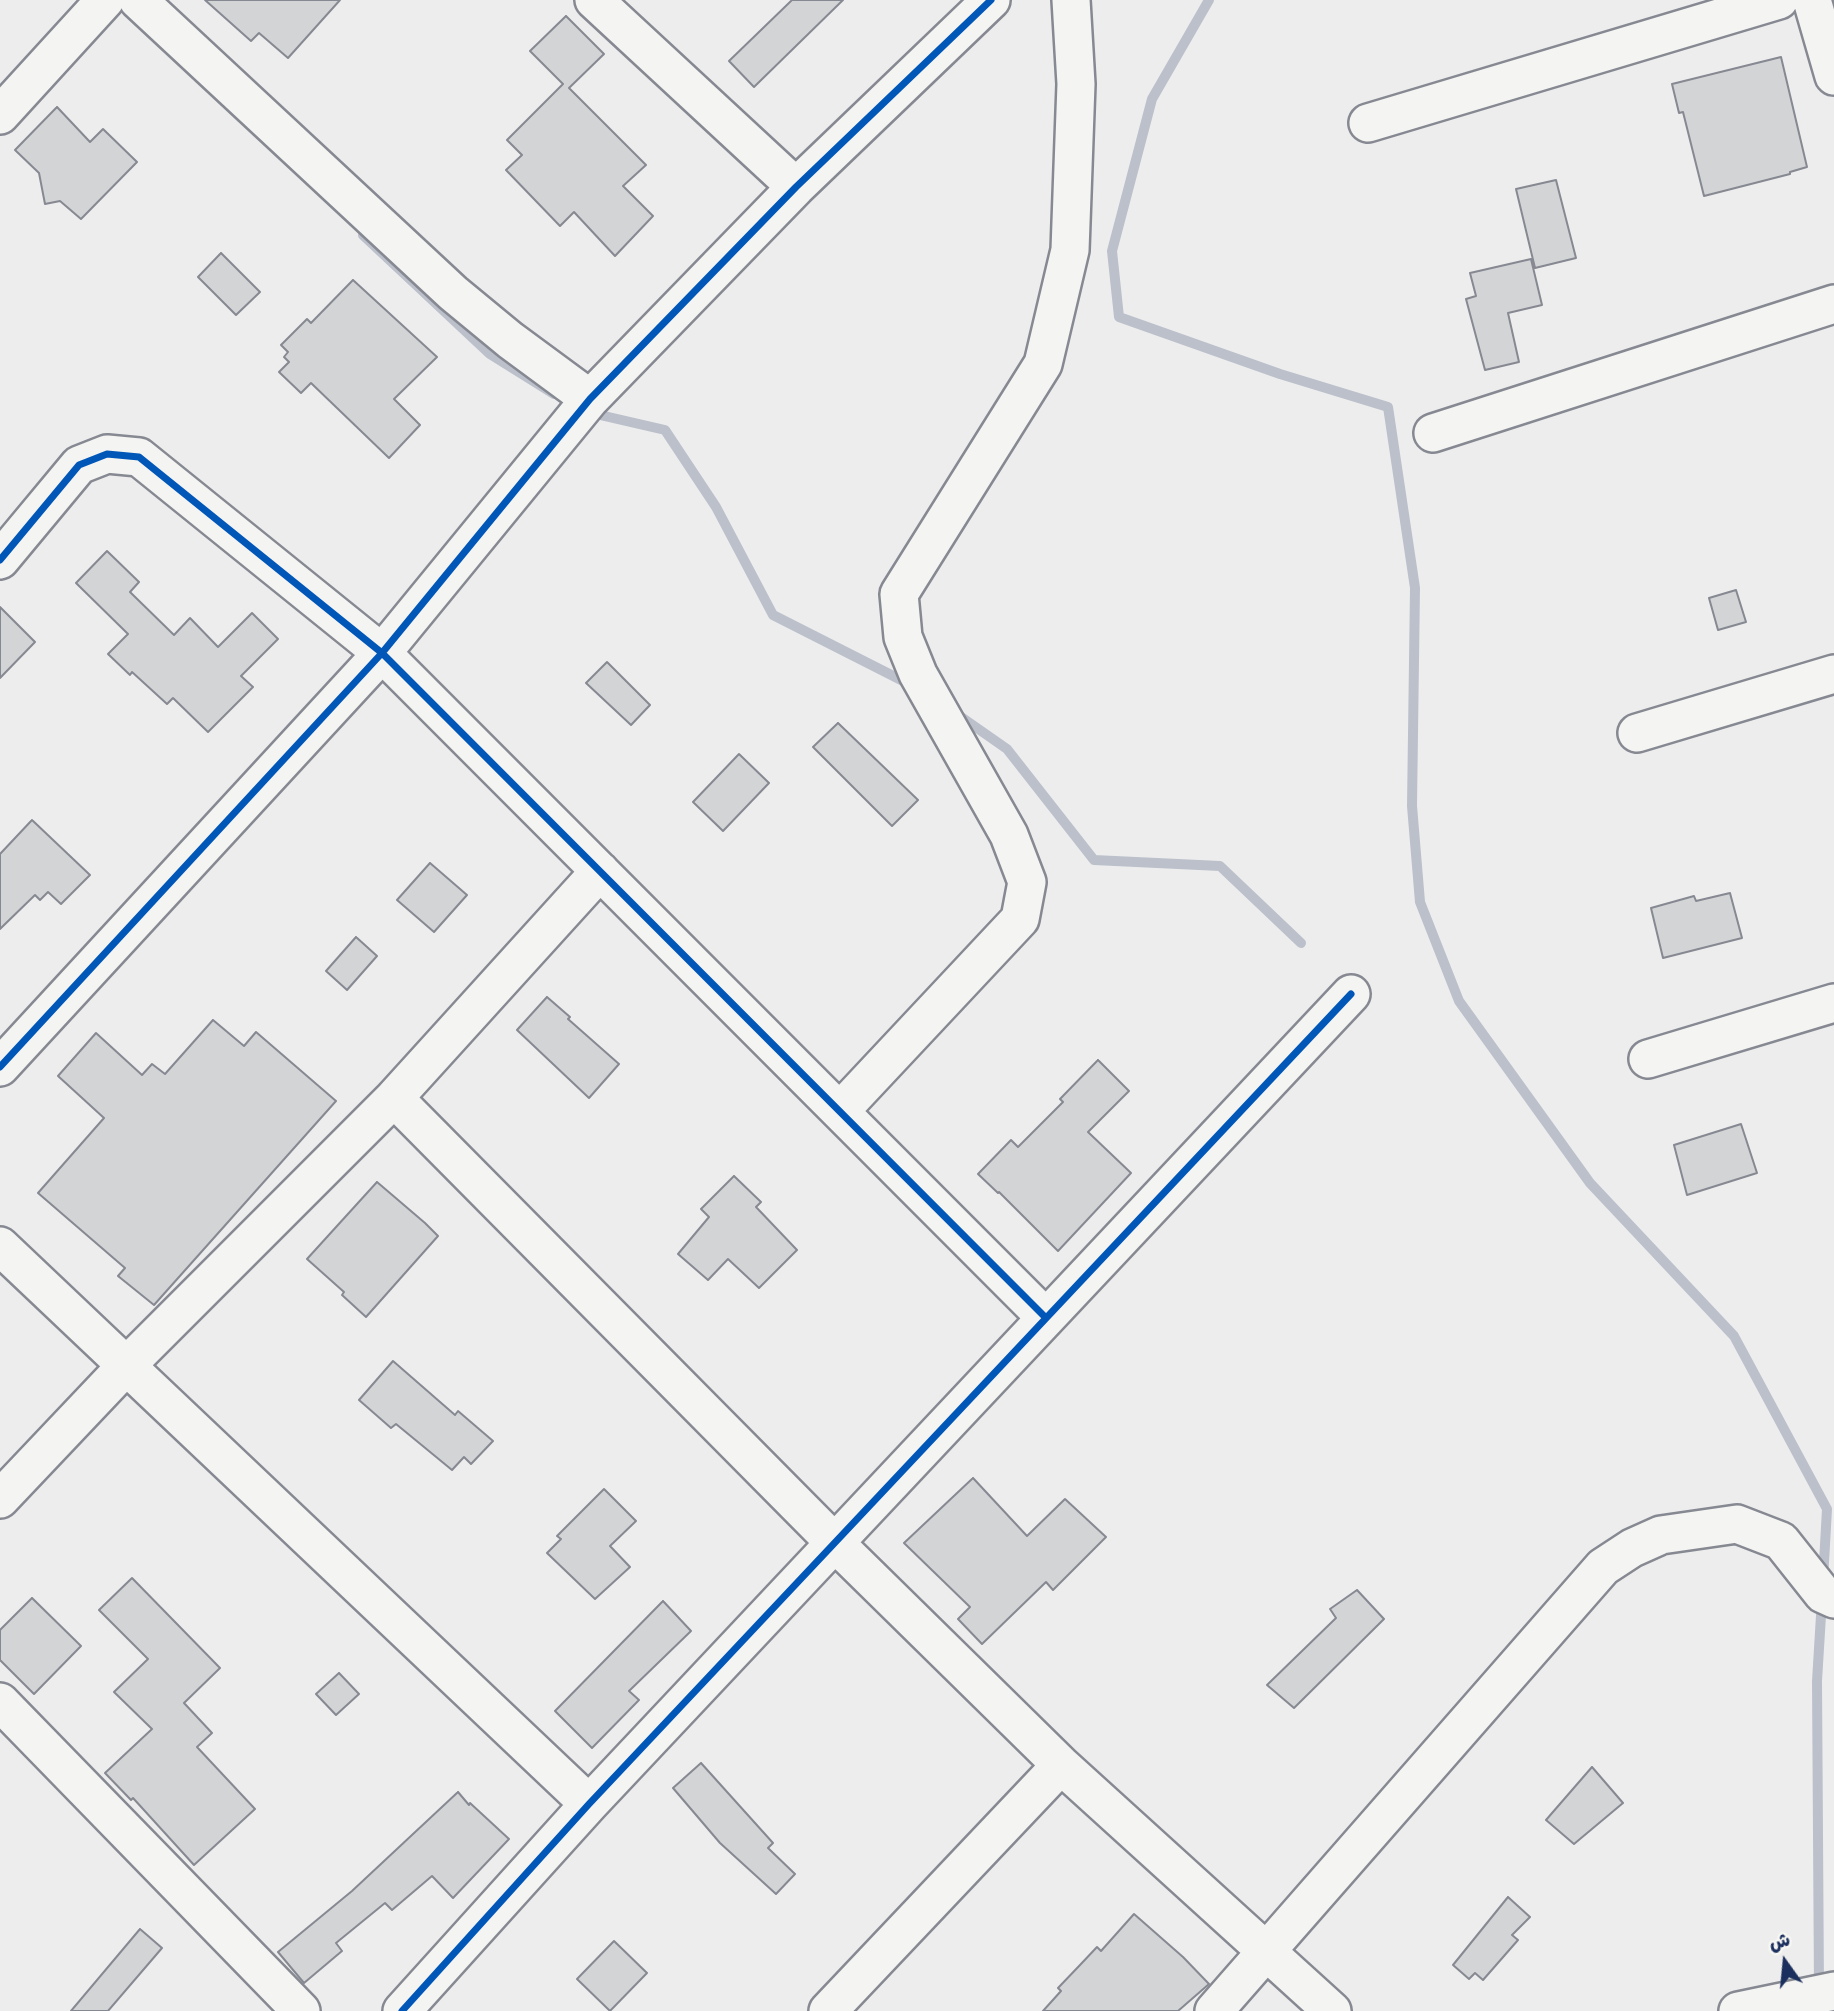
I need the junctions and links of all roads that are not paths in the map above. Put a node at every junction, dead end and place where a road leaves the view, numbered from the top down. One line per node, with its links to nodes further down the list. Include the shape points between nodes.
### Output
1 (105, 0): 9 (street)
2 (138, 0): 13 (street, via 453,293)
3 (594, 0): 11 (street)
4 (991, 0): 11 (street)
5 (1071, 0): 25 (street, via 1076,84 1070,250 1043,363 899,594 903,637 918,674 1009,835 1027,882 1020,919)
6 (1779, 0): 10 (street)
7 (1812, 0): 8 (street)
8 (1834, 76)
9 (0, 115)
10 (1368, 122)
11 (796, 187): 13 (street)
12 (1834, 304): 14 (street)
13 (590, 399): 16 (street)
14 (1433, 433)
15 (0, 560): 16 (street, via 79,465 107,454 139,457)
16 (382, 653): 19 (street); 23 (street)
17 (1834, 674): 18 (street)
18 (1637, 733)
19 (600, 871): 24 (street); 25 (street)
20 (1351, 994): 27 (street)
21 (1834, 1003): 22 (street)
22 (1648, 1059)
23 (0, 1067)
24 (394, 1098): 28 (street); 30 (street)
25 (840, 1111): 27 (street)
26 (0, 1246): 28 (street)
27 (1046, 1318): 30 (street)
28 (126, 1366): 29 (street); 34 (street)
29 (0, 1499)
30 (834, 1542): 33 (street); 34 (street)
31 (1834, 1599): 35 (street, via 1823,1594 1781,1541 1737,1524 1661,1535 1632,1548 1603,1567)
32 (0, 1702): 37 (street)
33 (1061, 1765): 35 (street); 39 (street)
34 (589, 1804): 38 (street)
35 (1267, 1952): 40 (street); 41 (street)
36 (1834, 1991): 42 (street)
37 (301, 2011)
38 (402, 2011)
39 (828, 2011)
40 (1214, 2011)
41 (1332, 2011)
42 (1738, 2011)

